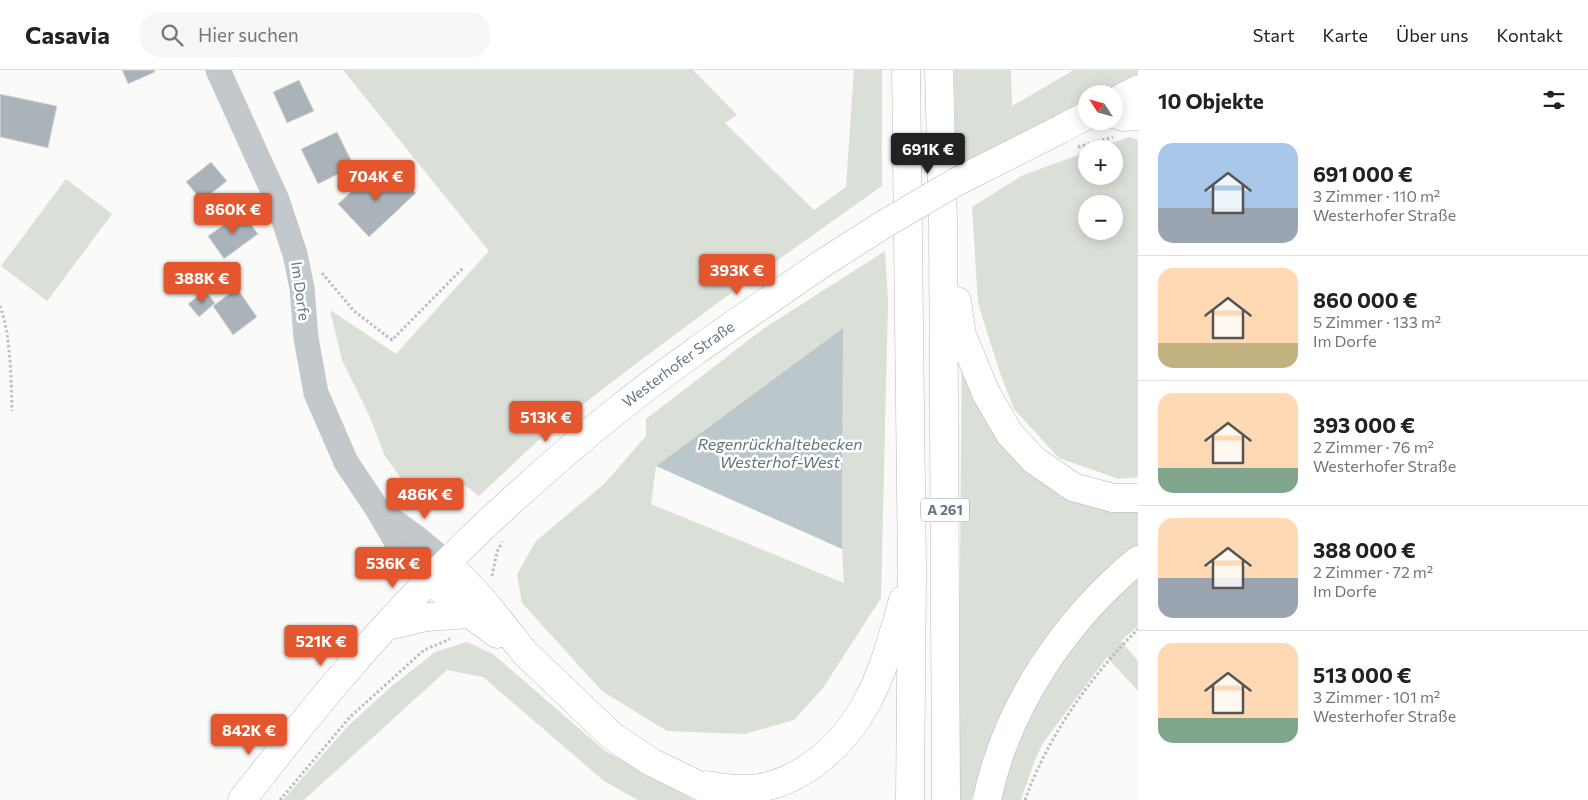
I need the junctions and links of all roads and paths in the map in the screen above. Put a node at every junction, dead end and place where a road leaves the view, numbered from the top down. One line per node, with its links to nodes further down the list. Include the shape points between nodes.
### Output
1 (218, 70): 12 (street, Im Dorfe, via 277,200)
2 (906, 70): 20 (main road, A 261)
3 (939, 70): 11 (main road, A 261)
4 (1138, 89): 5 (main road)
5 (1123, 97)
6 (1138, 116): 7 (main road)
7 (1123, 118)
8 (1078, 126): 10 (main road, Westerhofer Straße)
9 (1098, 130): 10 (path)
10 (1067, 139): 19 (main road, Westerhofer Straße, bridge, via 956,182 881,226 679,362 615,412 499,512)
11 (943, 221): 16 (main road, via 962,335 986,393 1008,433 1034,460 1073,487 1112,498); 31 (main road, A 261)
12 (295, 254): 13 (path, via 323,275 354,311 392,340); 19 (street, Im Dorfe, via 316,393 346,462 404,555)
13 (464, 267)
14 (0, 306): 15 (path, via 10,364)
15 (12, 411)
16 (1138, 498)
17 (504, 539): 21 (path, via 497,552)
18 (1138, 560): 32 (main road, via 1113,581 1052,651 1019,709 1000,754)
19 (438, 572): 22 (main road); 23 (main road, Westerhofer Straße); 25 (main road, via 482,599)
20 (912, 572): 26 (main road, via 882,671 867,703 851,729 823,757 792,778 759,788 725,789); 30 (main road, A 261)
21 (492, 578)
22 (463, 623): 23 (main road, via 426,617); 25 (main road); 28 (path, via 450,639 424,650 350,717)
23 (387, 626): 27 (main road, Westerhofer Straße)
24 (1138, 629): 33 (path, via 1080,697 1038,768)
25 (525, 653): 26 (main road, via 612,736)
26 (686, 780): 29 (main road)
27 (242, 800)
28 (280, 800)
29 (729, 800)
30 (910, 800)
31 (946, 800)
32 (987, 800)
33 (1025, 800)

